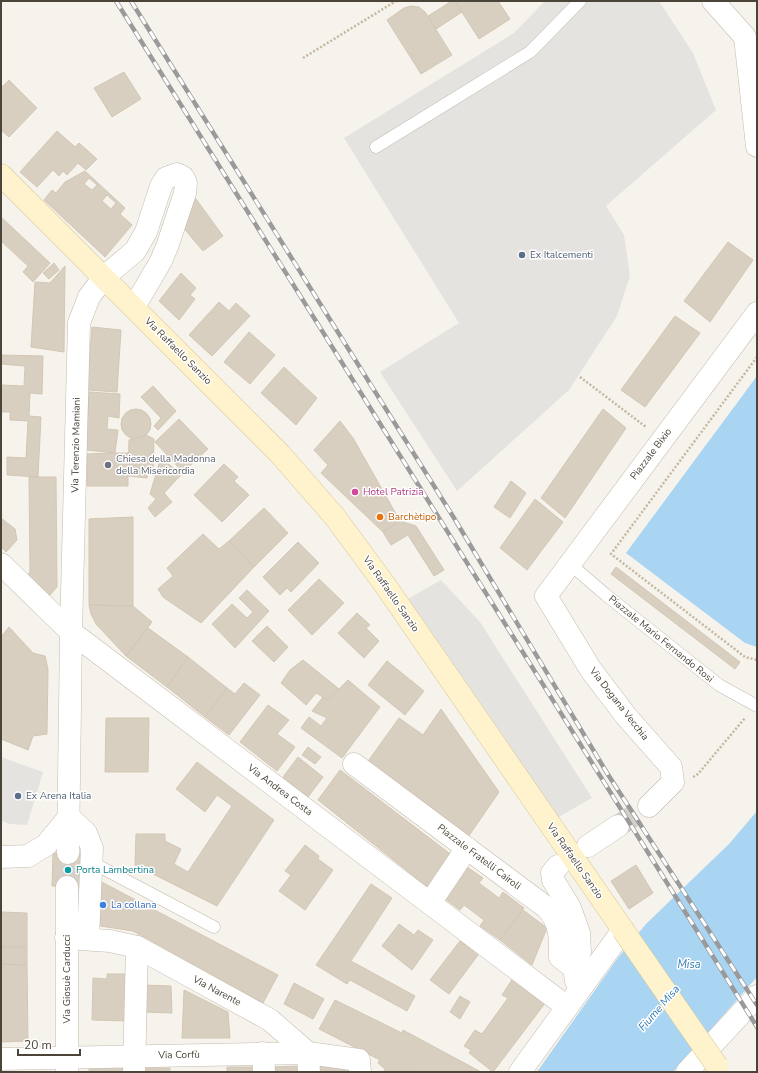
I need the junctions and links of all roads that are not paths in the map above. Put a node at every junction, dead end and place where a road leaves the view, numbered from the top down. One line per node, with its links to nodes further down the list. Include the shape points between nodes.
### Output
1 (580, 1): 5 (lane, via 530,52)
2 (713, 1): 3 (street)
3 (751, 43): 4 (street)
4 (757, 146)
5 (376, 147)
6 (1, 175): 7 (main road, Via Raffaello Sanzio)
7 (104, 277): 8 (main road, Via Raffaello Sanzio); 8 (street, Via Terenzio Mamiani, via 135,251 146,232 166,178 178,174 183,177 186,183 185,193 168,244); 13 (street, Via Terenzio Mamiani, via 89,297 79,323)
8 (134, 307): 28 (main road, Via Raffaello Sanzio, via 280,454 335,517 385,584)
9 (757, 313): 11 (street, Piazzale Bixio)
10 (1, 564): 13 (street, Via Andrea Costa)
11 (570, 564): 12 (street, Piazzale Bixio); 14 (lane, Piazzale Mario Fernando Rosi, via 719,685)
12 (546, 596): 16 (street, Via Dogana Vecchia, via 591,670 626,716 671,767 673,782)
13 (71, 632): 17 (street, Via Terenzio Mamiani); 26 (street, Via Andrea Costa)
14 (756, 706)
15 (354, 764): 20 (street, Piazzale Fratelli Cairoli)
16 (649, 806)
17 (69, 817): 21 (street, Via Terenzio Mamiani); 22 (street, via 46,845 28,856); 23 (street, via 86,833 92,848)
18 (618, 826): 19 (street)
19 (588, 846)
20 (466, 848): 26 (street); 32 (street, Piazzale Fratelli Cairoli, via 547,908 556,920 560,936 560,957)
21 (68, 853)
22 (1, 857)
23 (91, 862): 27 (lane); 30 (street)
24 (558, 866): 32 (street, via 552,873 552,880 570,908 579,933 580,952)
25 (68, 887): 29 (street, Via Giosuè Carducci)
26 (430, 903): 35 (street, Via Andrea Costa)
27 (214, 927)
28 (623, 930): 33 (street); 43 (main road, Via Raffaello Sanzio, bridge)
29 (66, 938): 30 (street, Via Narente); 41 (street, Via Giosuè Carducci)
30 (88, 938): 31 (street, Via Narente)
31 (137, 948): 37 (street, Via Narente, via 270,1020); 40 (street)
32 (574, 968): 33 (street, via 574,978)
33 (580, 989): 35 (street)
34 (757, 996): 45 (street)
35 (567, 1008): 44 (street)
36 (1, 1059): 41 (street, Via Corfù)
37 (308, 1062): 39 (street, Via Corfù); 42 (street)
38 (204, 1063): 39 (street, Via Corfù); 40 (street, Via Corfù)
39 (264, 1063)
40 (134, 1064): 41 (street, Via Corfù)
41 (67, 1065)
42 (360, 1066)
43 (716, 1070)
44 (520, 1072)
45 (687, 1072)

